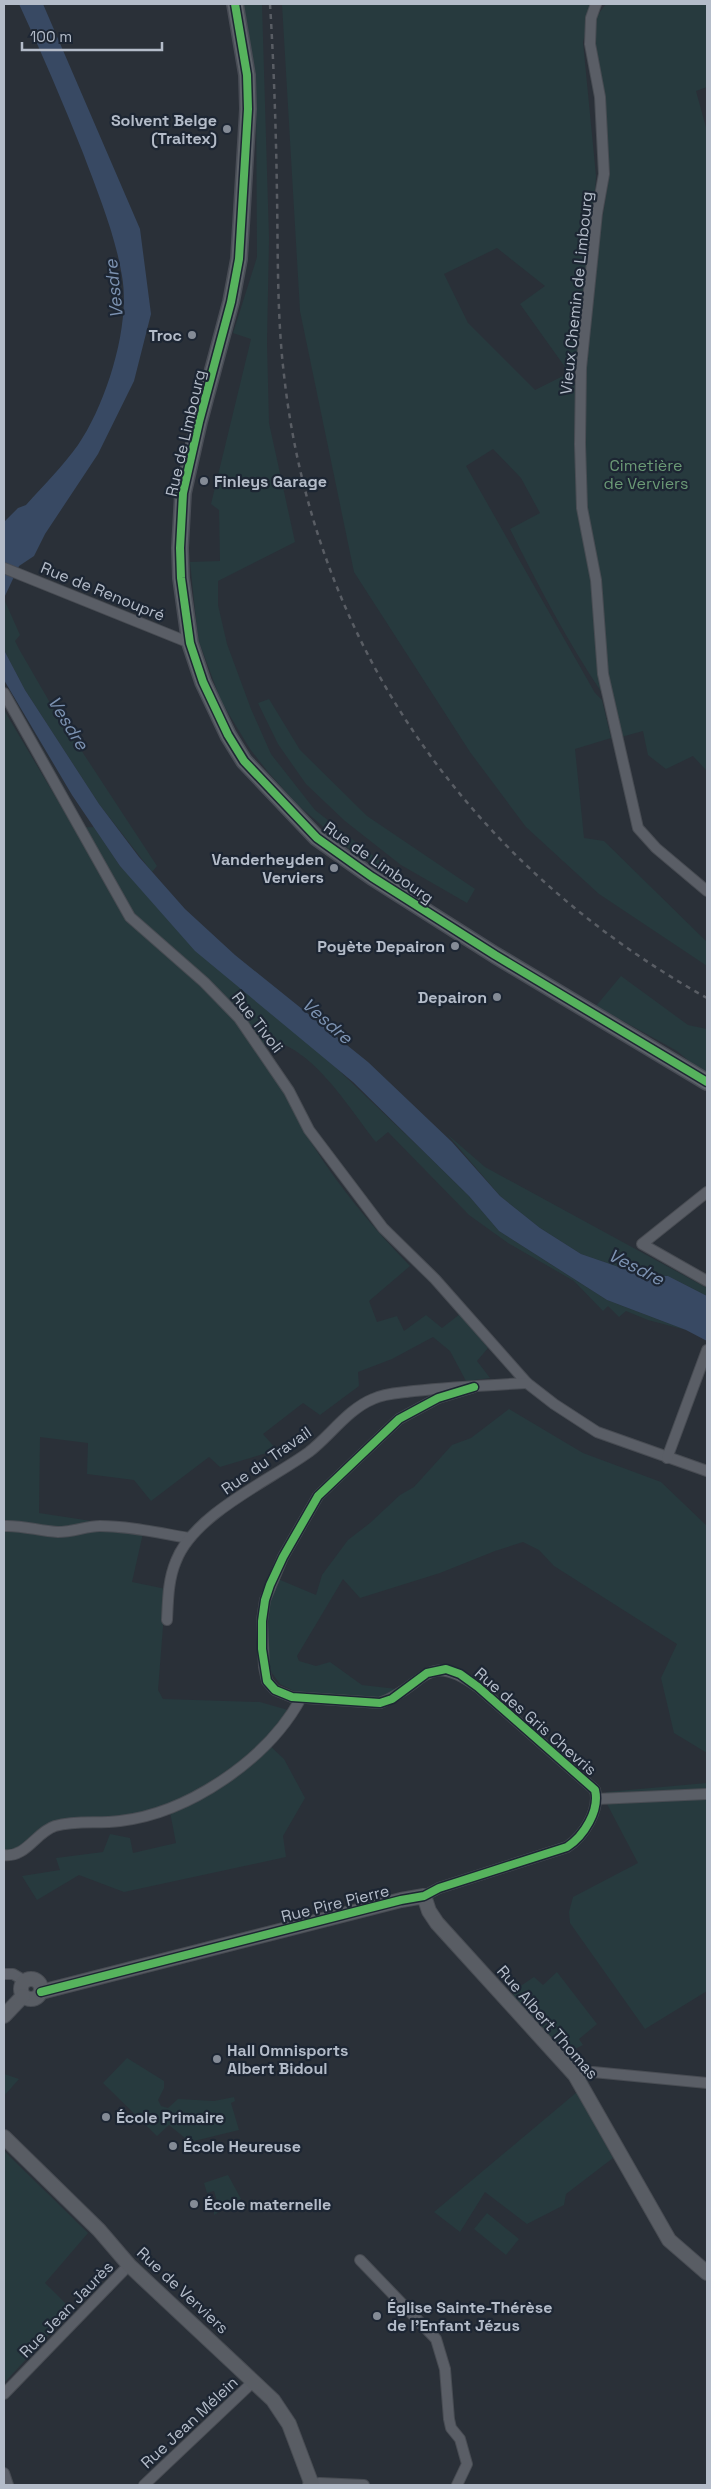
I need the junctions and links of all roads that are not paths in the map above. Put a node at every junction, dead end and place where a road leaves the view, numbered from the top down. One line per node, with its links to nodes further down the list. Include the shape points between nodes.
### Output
1 (235, 4): 4 (main road, Rue de Limbourg, via 247,75 248,109 239,259 183,494 181,578)
2 (596, 4): 6 (street, Vieux Chemin de Limbourg, via 590,18 590,44 600,97 604,174 581,368 582,508 596,580 603,674 638,828)
3 (4, 568): 4 (street, Rue de Renoupré)
4 (190, 643): 7 (main road, Rue de Limbourg, via 215,708 244,761 317,838 495,955)
5 (4, 693): 12 (street, Rue Tivoli, via 130,917 204,982 239,1018 289,1091 309,1130 383,1228 435,1279)
6 (707, 891)
7 (707, 1082)
8 (707, 1192): 9 (street, via 642,1244)
9 (707, 1281)
10 (707, 1350): 11 (street)
11 (704, 1371): 14 (street)
12 (527, 1383): 13 (street); 14 (street, Rue Tivoli, via 596,1432)
13 (474, 1387): 17 (street, Rue du Travail, via 410,1392 372,1399 310,1451 219,1511); 19 (street, Rue des Gris Chevris, via 438,1398 399,1419 318,1496 283,1557 265,1600 262,1621 264,1667 267,1681 275,1690)
14 (667, 1458): 15 (street, Rue Tivoli)
15 (707, 1471)
16 (4, 1526): 17 (street, via 73,1532 98,1526)
17 (189, 1538): 18 (street, Rue du Travail, via 170,1577)
18 (167, 1620)
19 (301, 1698): 21 (street, Rue des Gris Chevris, via 380,1703 427,1673 446,1669 460,1674 478,1687); 22 (street, via 295,1711 252,1760 228,1778 186,1801 139,1818 54,1826 24,1849)
20 (707, 1794): 21 (street)
21 (596, 1795): 23 (street, Rue Pire Pierre, via 594,1810 578,1840 568,1847 439,1888)
22 (4, 1855)
23 (424, 1896): 26 (street, Rue Pire Pierre); 29 (street, Rue Albert Thomas, via 437,1923)
24 (4, 1974): 25 (street, via 13,1974)
25 (25, 1981): 26 (street, via 36,1979 41,1984); 27 (street, via 21,1988)
26 (41, 1992): 27 (street, via 36,1998)
27 (24, 1996): 28 (street)
28 (4, 2016)
29 (575, 2075): 30 (street, via 593,2072); 34 (street, Rue Albert Thomas, via 669,2240)
30 (707, 2083)
31 (4, 2137): 33 (street, Rue de Verviers, via 99,2230)
32 (360, 2260): 42 (street, via 436,2339 444,2368 449,2419 460,2439 467,2464)
33 (129, 2265): 35 (street, Rue de Verviers); 36 (street, Rue Jean Jaurès)
34 (707, 2272)
35 (254, 2381): 38 (street, Rue de Verviers, via 273,2400 289,2424); 40 (street, Rue Jean Mélein)
36 (4, 2394)
37 (4, 2473): 39 (street)
38 (310, 2484): 41 (street)
39 (8, 2485)
40 (144, 2485)
41 (364, 2485)
42 (457, 2485)

